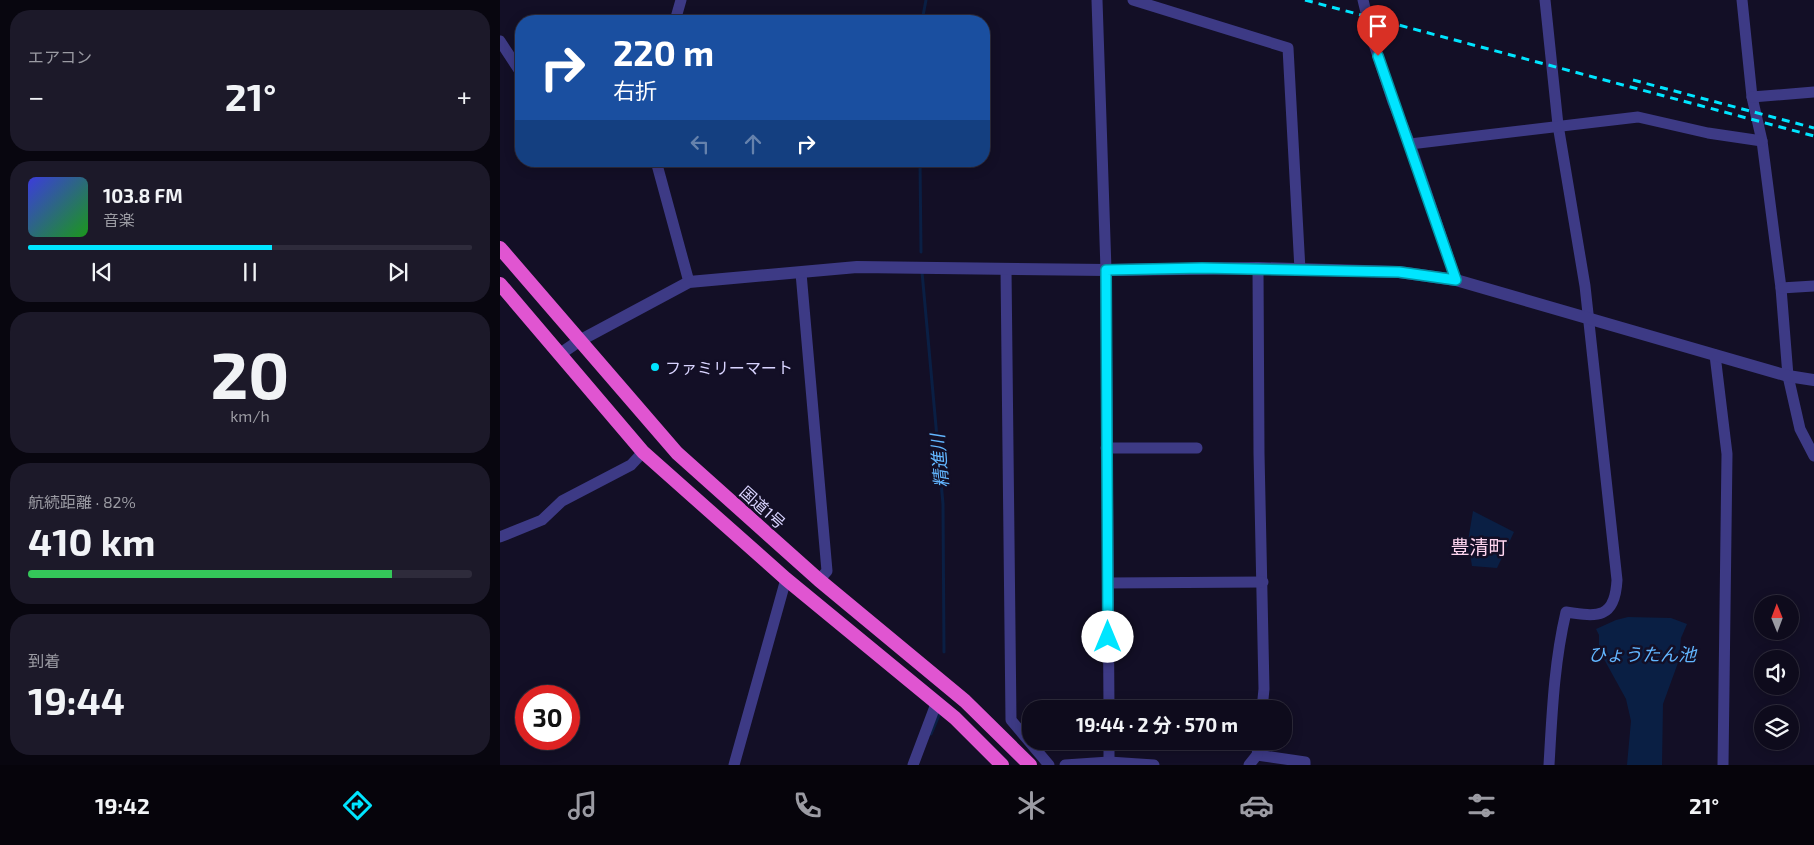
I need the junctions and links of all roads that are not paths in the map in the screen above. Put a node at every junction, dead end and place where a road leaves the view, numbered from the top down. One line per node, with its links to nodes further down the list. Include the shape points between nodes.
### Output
1 (681, 0): 7 (street)
2 (1097, 0): 19 (street)
3 (1133, 0): 20 (street, via 1288,48)
4 (1364, 0): 14 (street, via 1373,41)
5 (1545, 0): 12 (street)
6 (1742, 0): 11 (street)
7 (677, 15)
8 (500, 41): 9 (street)
9 (515, 64)
10 (1814, 92): 11 (street)
11 (1752, 97): 13 (street)
12 (1558, 125): 13 (street, via 1638,117); 14 (street); 27 (street, via 1585,286)
13 (1762, 141): 26 (street)
14 (1410, 144): 22 (street)
15 (658, 167): 23 (street)
16 (500, 248): 28 (highway, 国道1号)
17 (1258, 268): 19 (street); 20 (street); 40 (street)
18 (1006, 269): 19 (street); 21 (street, via 857,267); 53 (street, via 1011,720)
19 (1106, 270): 33 (street)
20 (1300, 270): 22 (street, via 1399,272)
21 (801, 273): 23 (street); 39 (street, via 826,571)
22 (1456, 280): 27 (street)
23 (690, 282): 28 (street)
24 (500, 284): 29 (highway)
25 (1814, 286): 26 (street)
26 (1781, 288): 31 (street)
27 (1587, 318): 30 (street); 58 (street, via 1609,498 1616,599 1606,612 1592,616 1566,612 1553,701)
28 (579, 341): 29 (street); 39 (highway, 国道1号, via 677,453)
29 (560, 354): 35 (highway)
30 (1714, 355): 31 (street); 59 (street, via 1726,454)
31 (1788, 376): 32 (street); 36 (street, via 1800,429)
32 (1814, 380)
33 (1106, 448): 34 (street); 41 (street)
34 (1197, 448)
35 (643, 452): 37 (street, via 631,466 562,501 542,520); 38 (highway)
36 (1814, 456)
37 (500, 536)
38 (786, 579): 44 (highway); 49 (street)
39 (819, 580): 52 (highway, 国道1号, via 965,701)
40 (1263, 582): 41 (street); 43 (street)
41 (1108, 583): 42 (street)
42 (1109, 700)
43 (1263, 700)
44 (936, 704): 50 (street); 51 (highway, via 955,718)
45 (1109, 750): 48 (street)
46 (1258, 750): 47 (street)
47 (1258, 755): 56 (street); 57 (street, via 1305,762)
48 (1109, 762): 54 (street); 55 (street)
49 (734, 765)
50 (913, 765)
51 (1002, 765)
52 (1030, 765)
53 (1049, 765)
54 (1065, 765)
55 (1154, 765)
56 (1249, 765)
57 (1305, 765)
58 (1549, 765)
59 (1723, 765)

